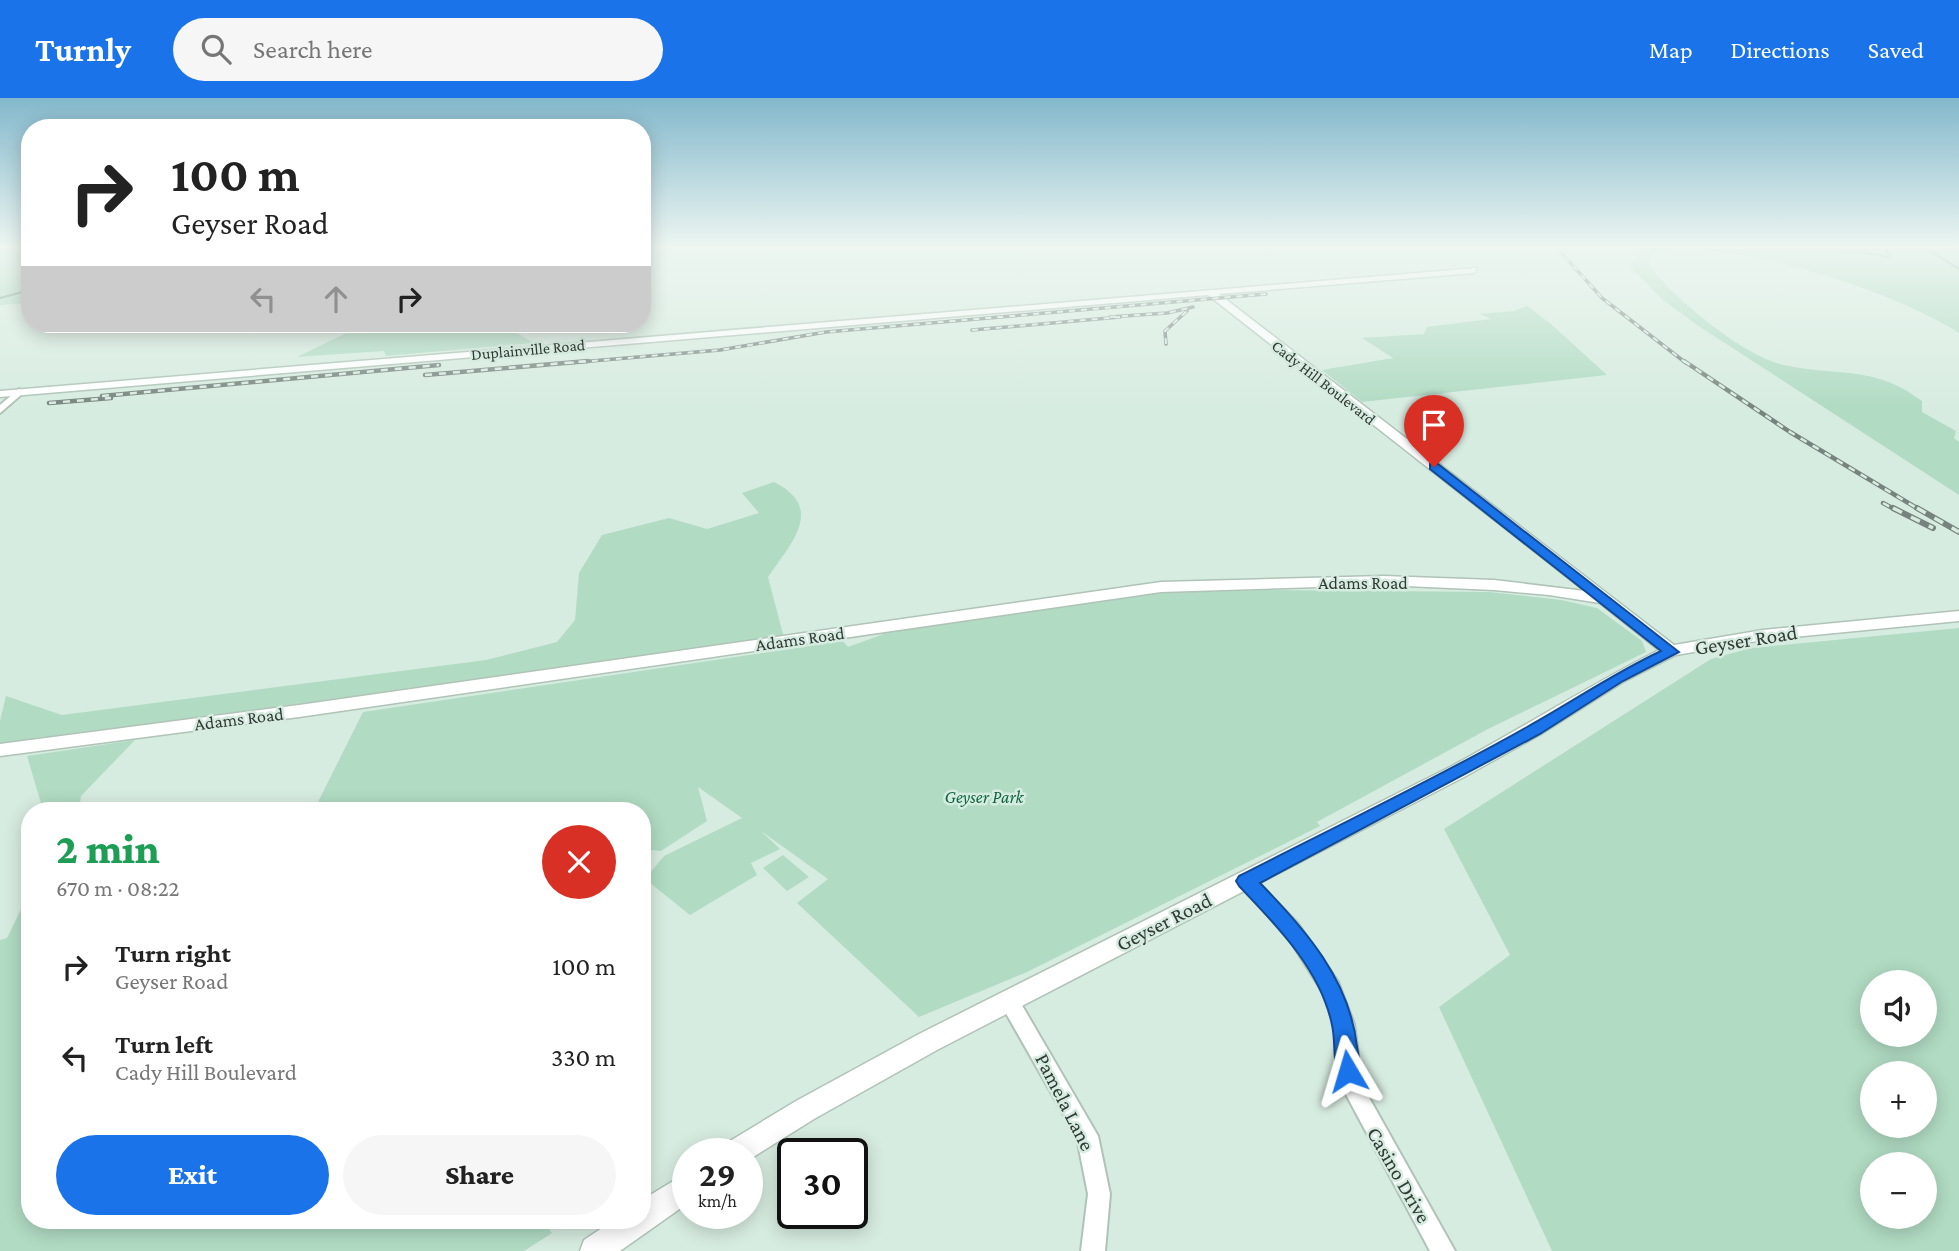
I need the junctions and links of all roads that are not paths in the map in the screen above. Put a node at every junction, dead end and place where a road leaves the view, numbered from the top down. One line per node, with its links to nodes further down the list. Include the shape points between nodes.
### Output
1 (1094, 302): 3 (street, Duplainville Road)
2 (1223, 302): 6 (street, Cady Hill Boulevard)
3 (19, 393): 4 (street, Duplainville Road); 5 (street)
4 (0, 394)
5 (0, 410)
6 (1603, 599): 8 (street, Cady Hill Boulevard); 9 (street, Adams Road, via 1422,583 1161,587)
7 (1959, 616): 8 (street, Geyser Road, via 1763,635)
8 (1671, 652): 10 (street, Geyser Road, via 1617,678 1501,748)
9 (0, 750)
10 (1246, 881): 11 (street, Geyser Road); 18 (street, Casino Drive, via 1292,929 1331,988 1344,1024 1352,1087)
11 (1010, 1001): 12 (street, Geyser Road); 17 (street, Pamela Lane, via 1087,1136 1099,1194)
12 (759, 1138)
13 (672, 1197): 14 (street)
14 (651, 1211)
15 (626, 1229): 16 (street)
16 (595, 1251)
17 (1093, 1251)
18 (1443, 1251)

